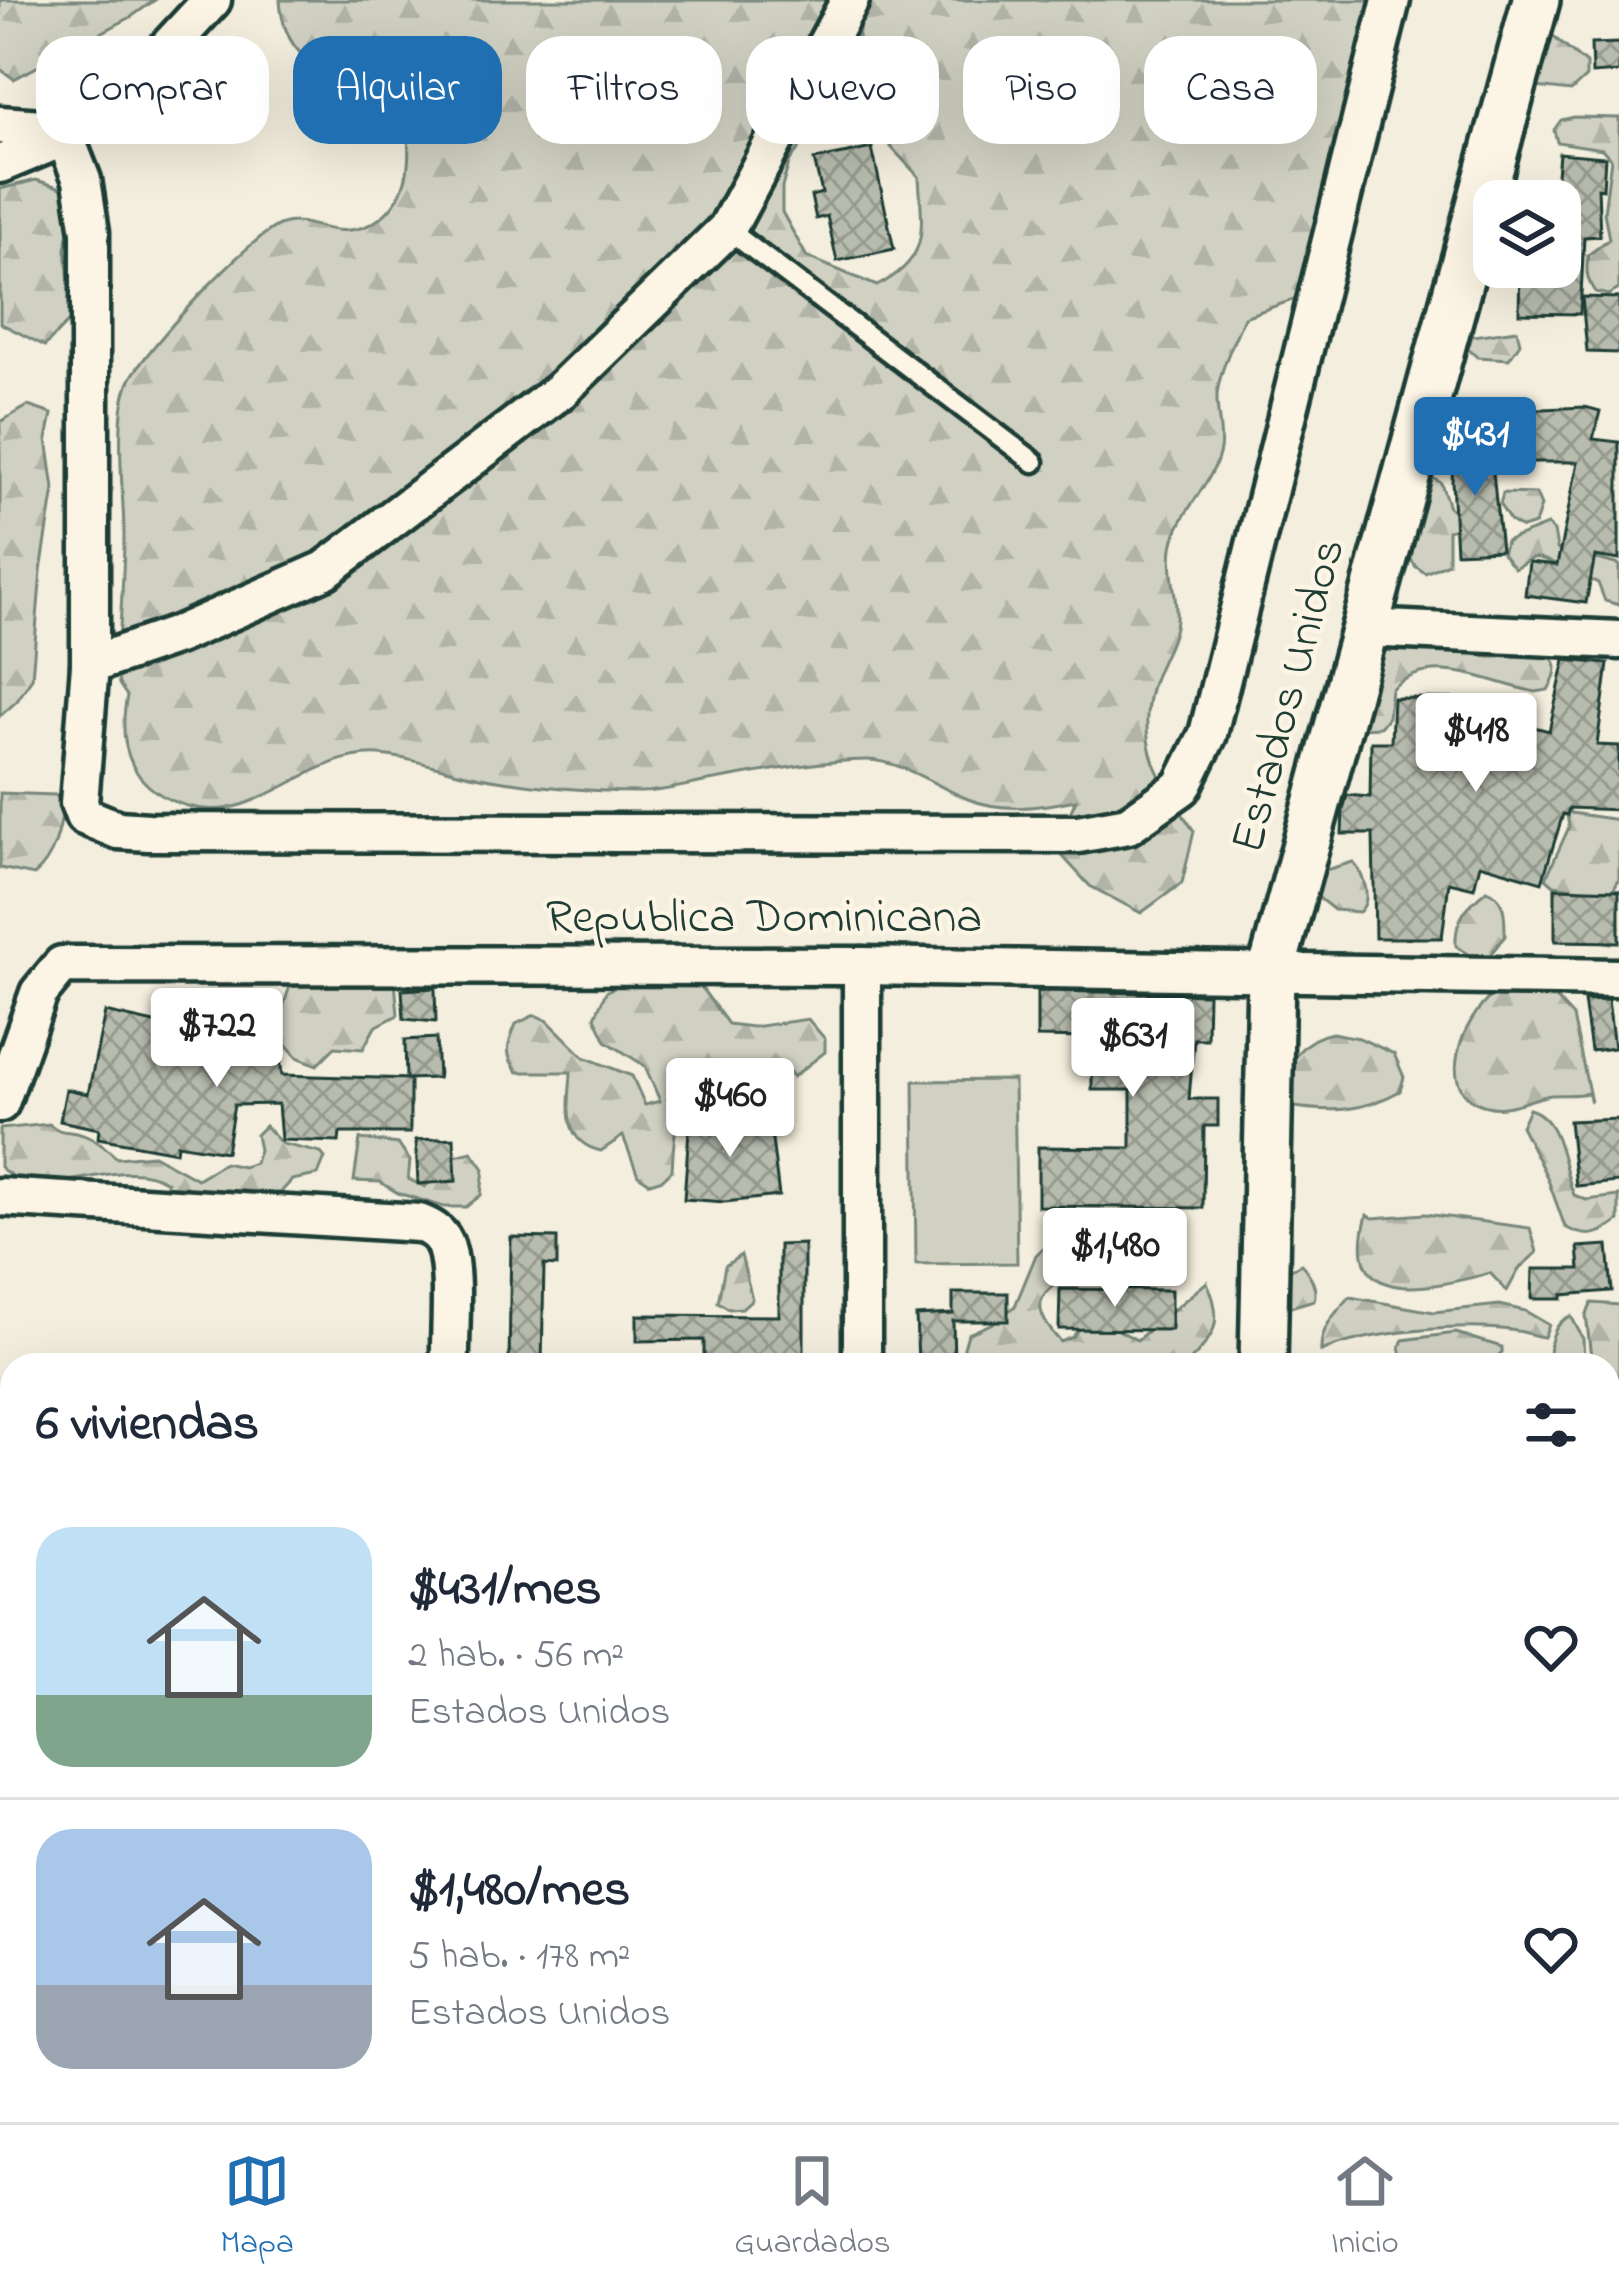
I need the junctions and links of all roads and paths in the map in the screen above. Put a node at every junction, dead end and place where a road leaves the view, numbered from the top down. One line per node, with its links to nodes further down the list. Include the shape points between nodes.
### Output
1 (212, 0): 5 (street)
2 (850, 0): 11 (street)
3 (1391, 0): 15 (street, via 1208,734 1182,787 1128,825 1078,835 118,830 84,816 79,803)
4 (1536, 0): 13 (street, Estados Unidos)
5 (179, 36)
6 (0, 125): 7 (street)
7 (36, 128)
8 (48, 144): 10 (street)
9 (68, 144): 15 (street, via 90,232)
10 (0, 164)
11 (727, 230): 12 (lane); 15 (street, via 560,392 325,570)
12 (1034, 462)
13 (1365, 628): 14 (street); 17 (street, Estados Unidos)
14 (1619, 640)
15 (90, 665)
16 (862, 966): 17 (street, Republica Dominicana); 19 (street, Republica Dominicana, via 62,965 39,993); 22 (street)
17 (1270, 973): 18 (street, Republica Dominicana); 23 (street, Estados Unidos)
18 (1619, 978)
19 (0, 1103)
20 (0, 1198): 21 (street, via 419,1223 446,1248)
21 (450, 1353)
22 (862, 1353)
23 (1263, 1353)

